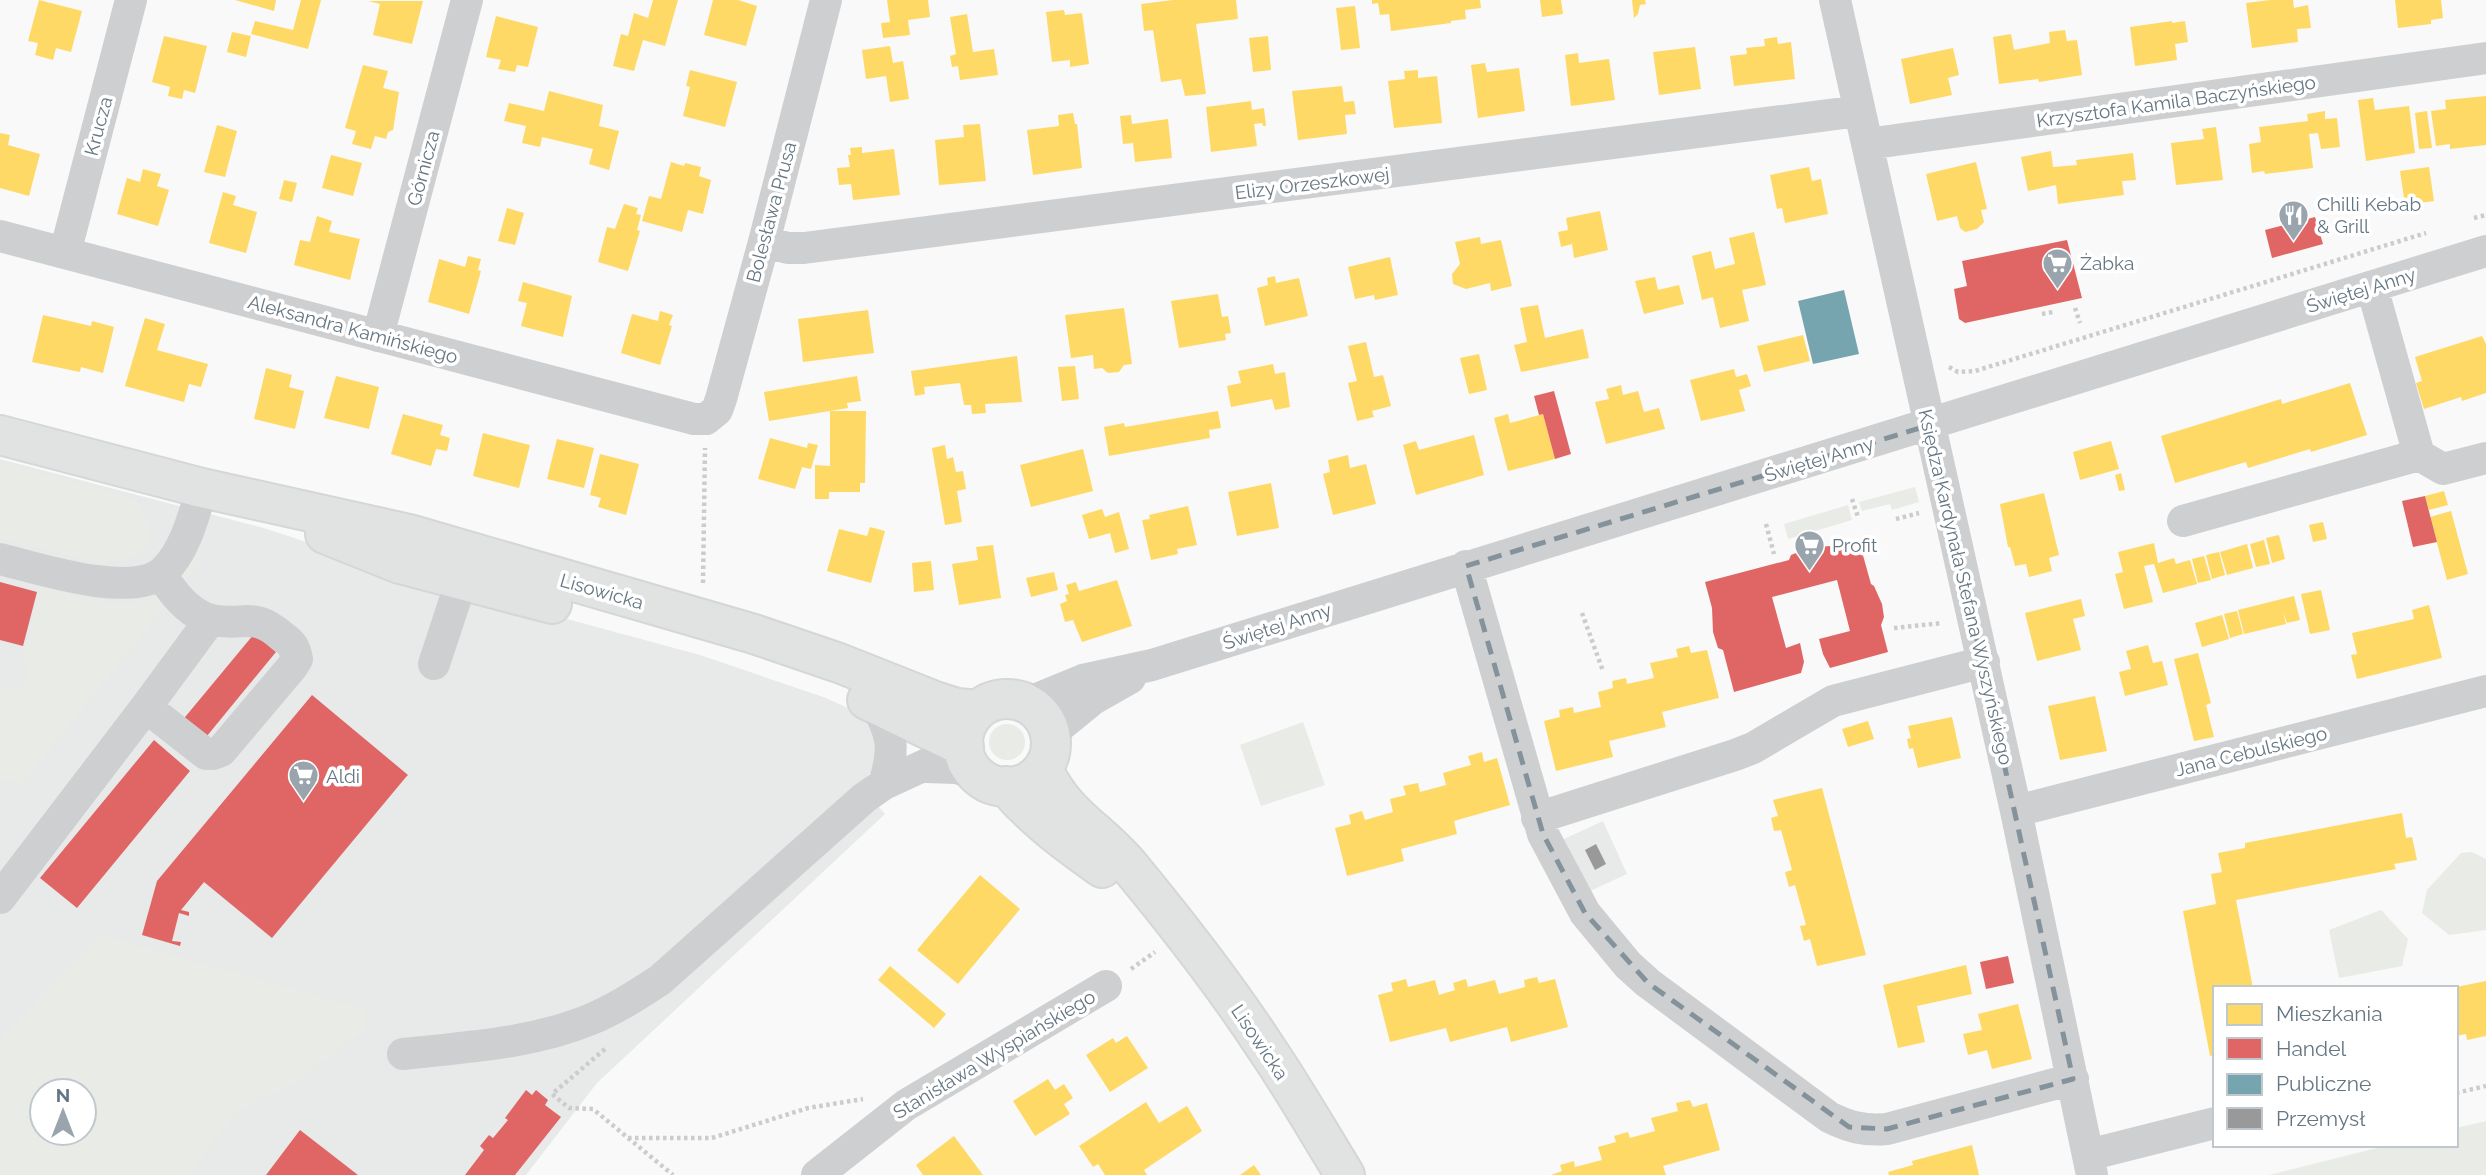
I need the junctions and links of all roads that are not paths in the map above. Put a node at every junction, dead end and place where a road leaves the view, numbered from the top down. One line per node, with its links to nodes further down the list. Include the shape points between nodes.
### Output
1 (131, 0): 11 (street, Krucza)
2 (467, 0): 13 (street, Górnicza)
3 (826, 0): 9 (street, Bolesława Prusa)
4 (1835, 0): 6 (street, Księdza Kardynała Stefana Wyszyńskiego)
5 (2486, 58): 7 (street, Krzysztofa Kamila Baczyńskiego)
6 (1859, 111): 7 (street, Księdza Kardynała Stefana Wyszyńskiego); 9 (street, Elizy Orzeszkowej, via 804,248)
7 (1867, 144): 15 (street, Księdza Kardynała Stefana Wyszyńskiego)
8 (0, 236): 11 (street, Aleksandra Kamińskiego)
9 (764, 242): 14 (street, Bolesława Prusa, via 722,398)
10 (2486, 251): 12 (street, Świętej Anny)
11 (65, 253): 13 (street, Aleksandra Kamińskiego)
12 (2372, 287): 15 (street, Świętej Anny); 17 (street)
13 (379, 336): 14 (street, Aleksandra Kamińskiego)
14 (706, 419)
15 (1930, 425): 24 (street, Świętej Anny); 28 (street, Księdza Kardynała Stefana Wyszyńskiego)
16 (0, 435): 19 (main road, Lisowicka)
17 (2419, 456): 18 (street, via 2443,469); 20 (street)
18 (2486, 458)
19 (211, 490): 21 (main road, Lisowicka); 25 (street); 26 (main road, Lisowicka, via 400,564)
20 (2183, 522)
21 (436, 542): 23 (main road, Lisowicka); 26 (street)
22 (0, 559): 25 (street, via 88,581 134,582)
23 (511, 565): 26 (street, via 483,565); 35 (main road, Lisowicka, via 754,634 935,701)
24 (1466, 566): 30 (street, Świętej Anny); 40 (street)
25 (161, 574): 27 (street, via 182,602)
26 (462, 579): 29 (street); 32 (main road, Lisowicka, via 744,655)
27 (210, 620): 34 (street); 34 (street, via 261,622 289,641 297,659 214,754 206,754)
28 (1983, 662): 39 (street, Księdza Kardynała Stefana Wyszyńskiego); 40 (street, via 1833,701 1753,748)
29 (434, 664)
30 (1152, 666): 33 (street, Świętej Anny, via 1083,680); 36 (street, Świętej Anny, via 1093,699)
31 (2486, 691): 39 (street, Jana Cebulskiego)
32 (875, 703): 37 (main road, Lisowicka); 38 (street, via 892,741)
33 (1027, 704): 35 (main road, via 1002,699); 36 (main road, via 1046,721)
34 (146, 707): 41 (street)
35 (978, 710): 37 (main road, via 966,727)
36 (1046, 752): 37 (main road, via 1026,782); 42 (main road, Lisowicka, via 1050,785 1066,807 1130,866)
37 (981, 769): 38 (street, via 924,767); 42 (main road, Lisowicka, via 1047,829)
38 (884, 784): 44 (street, via 660,980 630,999 591,1020 533,1038)
39 (2016, 811): 45 (street, Księdza Kardynała Stefana Wyszyńskiego)
40 (1537, 818): 45 (street, via 1585,913 1628,965 1829,1117 1849,1127 1887,1129)
41 (0, 898)
42 (1166, 914): 49 (main road, Lisowicka, via 1266,1047)
43 (1106, 986): 48 (street, Stanisława Wyspiańskiego, via 906,1105)
44 (403, 1054)
45 (2073, 1079): 47 (street, Księdza Kardynała Stefana Wyszyńskiego)
46 (2213, 1124): 47 (street)
47 (2090, 1165)
48 (817, 1175)
49 (1345, 1175)

